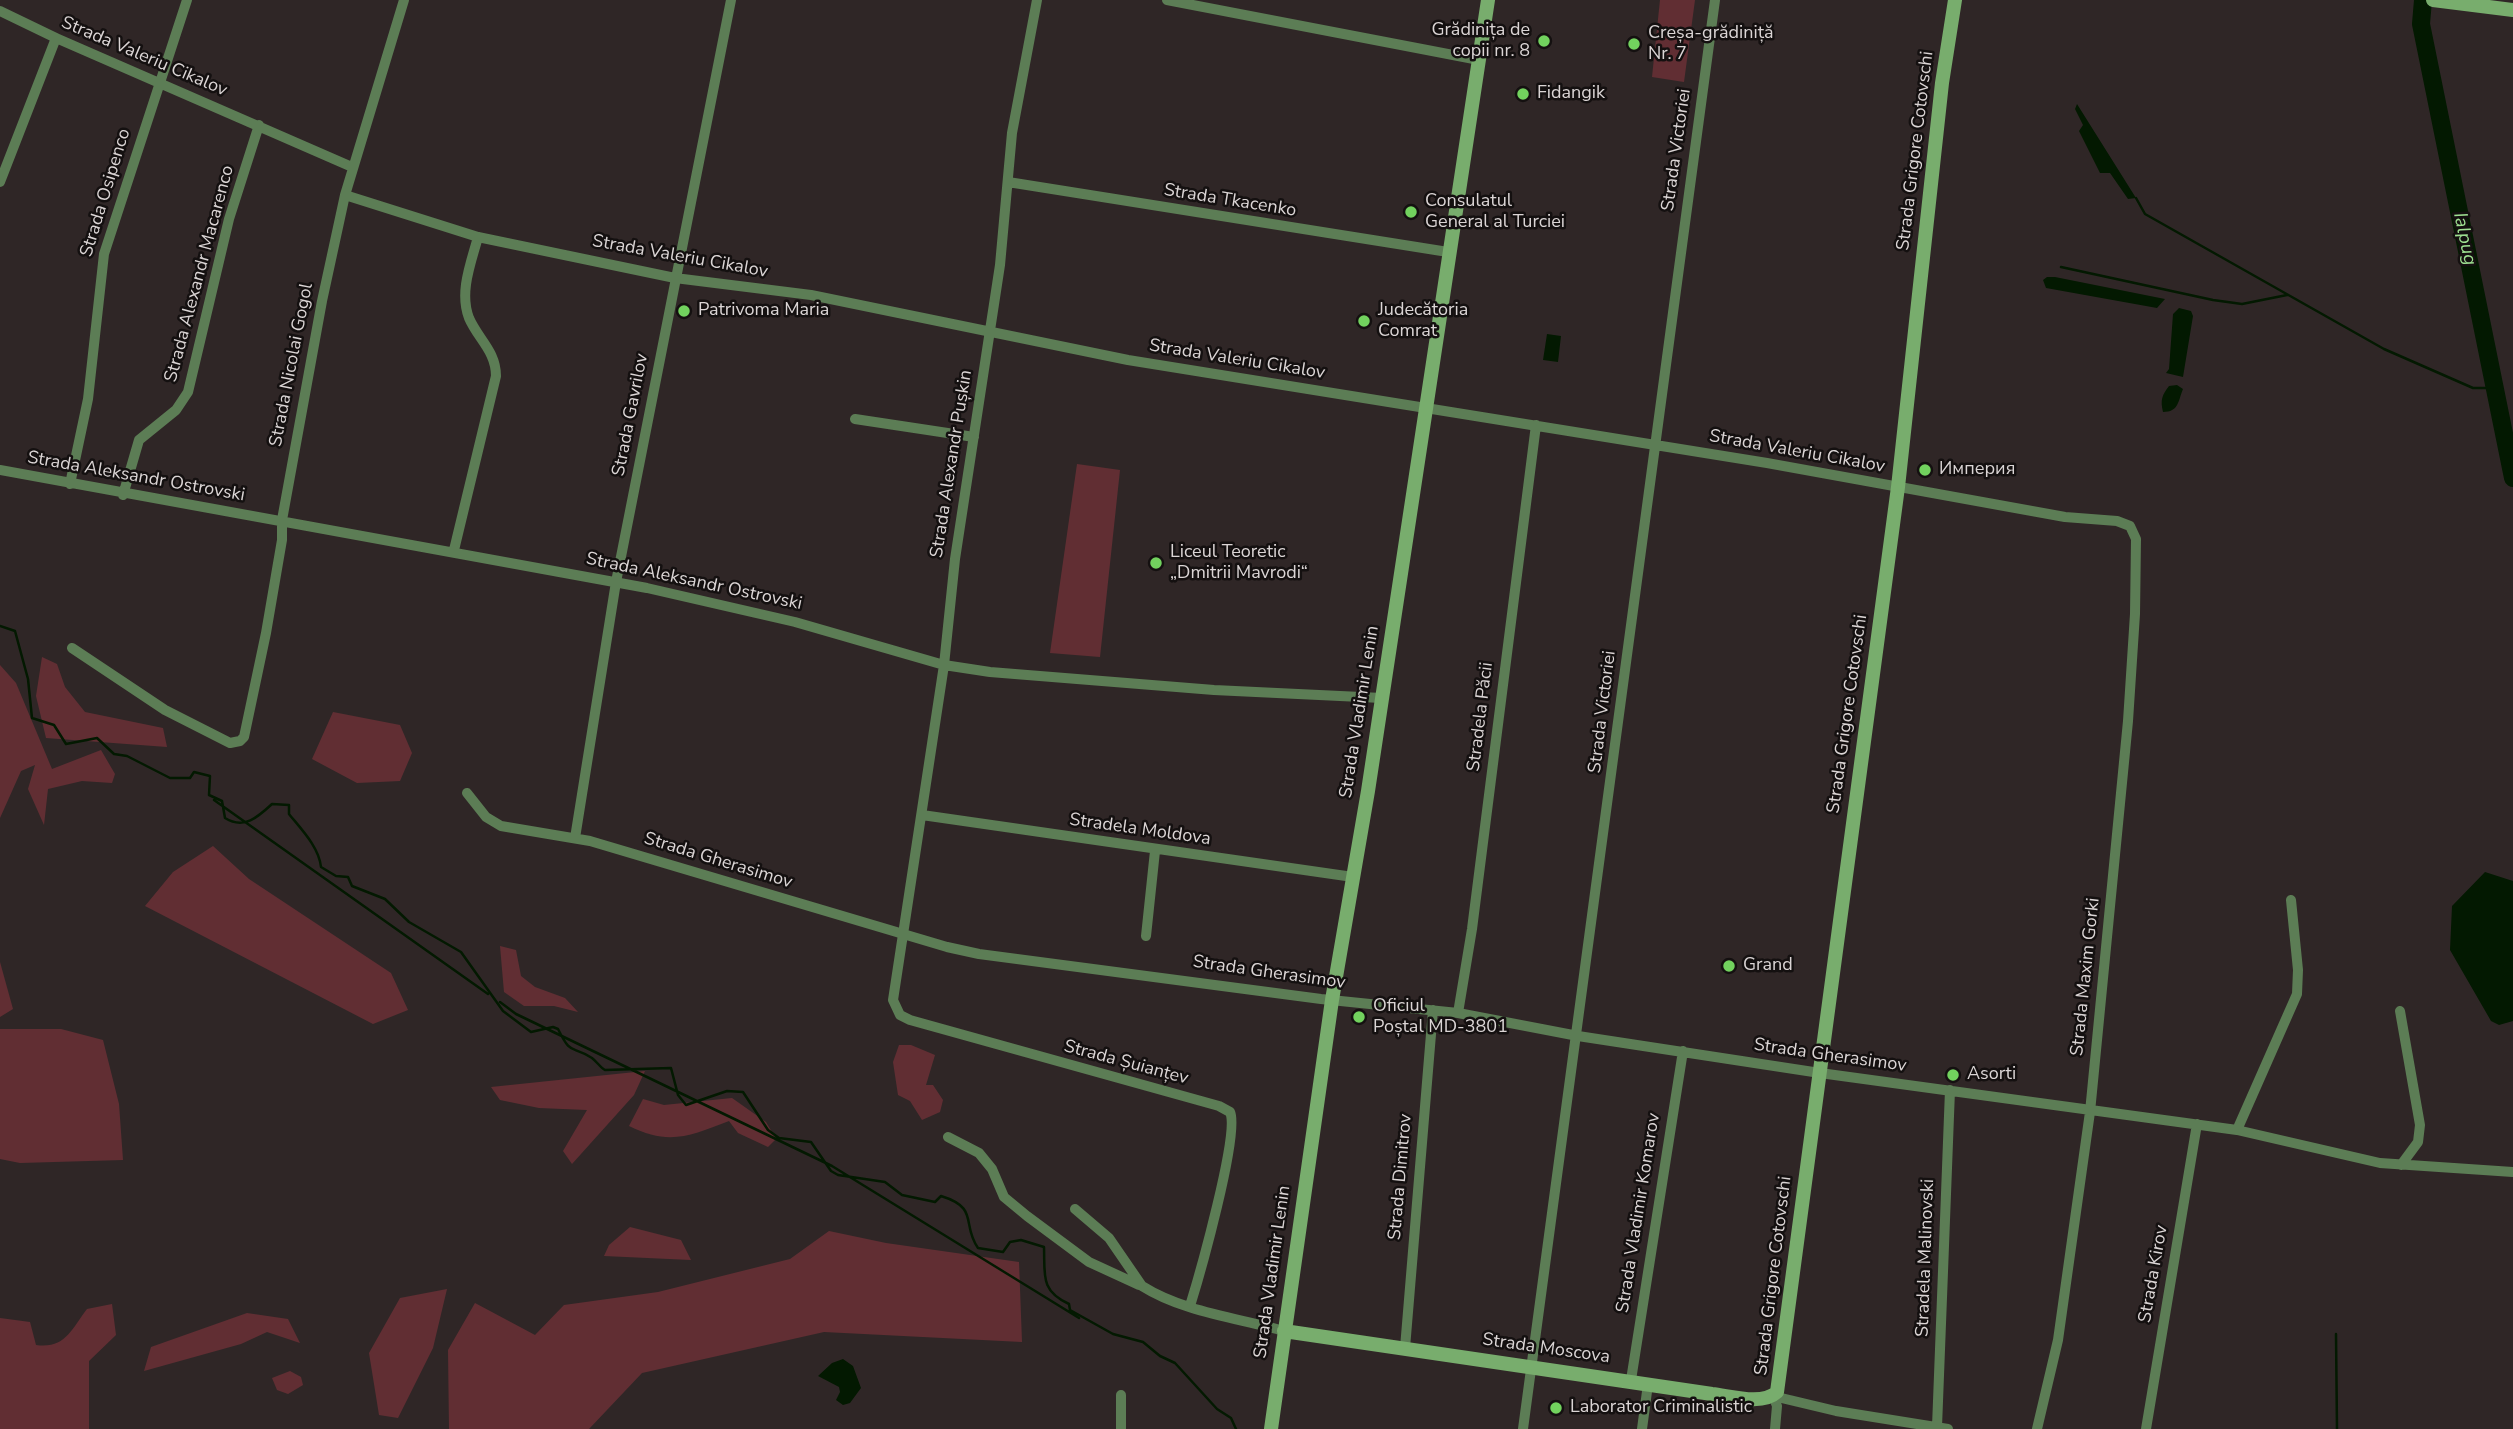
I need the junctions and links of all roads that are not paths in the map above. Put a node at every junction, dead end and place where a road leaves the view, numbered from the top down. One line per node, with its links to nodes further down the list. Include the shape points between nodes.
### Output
1 (187, 0): 14 (street, Strada Osipenco)
2 (404, 0): 16 (street, Strada Nicolai Gogol)
3 (731, 0): 22 (street, Strada Gavrilov)
4 (1037, 0): 18 (street, Strada Alexandr Pușkin, via 1012,133)
5 (1167, 0): 13 (street)
6 (1488, 0): 13 (street, Strada Vladimir Lenin)
7 (1715, 0): 28 (street, Strada Victoriei)
8 (1955, 0): 31 (street, Strada Grigore Cotovschi)
9 (2433, 0): 10 (street)
10 (2513, 10)
11 (0, 11): 12 (street, Strada Valeriu Cikalov)
12 (56, 38): 14 (street, Strada Valeriu Cikalov); 17 (street)
13 (1479, 61): 21 (street, Strada Vladimir Lenin)
14 (160, 82): 15 (street, Strada Valeriu Cikalov); 30 (street, Strada Osipenco, via 104,254 88,399)
15 (259, 125): 16 (street, Strada Valeriu Cikalov); 32 (street, Strada Alexandr Macarenco, via 229,219 188,392 176,410 139,440)
16 (352, 167): 19 (street, Strada Nicolai Gogol)
17 (0, 182)
18 (1008, 182): 21 (street, Strada Tkacenko); 23 (street, Strada Alexandr Pușkin)
19 (345, 195): 20 (street, Strada Valeriu Cikalov); 33 (street, Strada Nicolai Gogol)
20 (478, 237): 22 (street, Strada Valeriu Cikalov); 35 (street, via 465,300 469,318 496,363 496,376)
21 (1448, 252): 24 (street, Strada Vladimir Lenin)
22 (675, 278): 23 (street, Strada Valeriu Cikalov, via 811,295); 36 (street, Strada Gavrilov)
23 (991, 331): 24 (street, Strada Valeriu Cikalov, via 1128,360); 27 (street, Strada Alexandr Pușkin)
24 (1427, 409): 26 (street, Strada Valeriu Cikalov); 39 (street, Strada Vladimir Lenin)
25 (855, 419): 27 (street)
26 (1536, 425): 28 (street, Strada Valeriu Cikalov); 51 (street, Stradela Păcii)
27 (974, 437): 38 (street, Strada Alexandr Pușkin)
28 (1656, 446): 31 (street, Strada Valeriu Cikalov); 52 (street, Strada Victoriei)
29 (0, 470): 30 (street, Strada Aleksandr Ostrovski)
30 (70, 484): 32 (street, Strada Aleksandr Ostrovski)
31 (1898, 487): 34 (street, Strada Valeriu Cikalov); 54 (street, Strada Grigore Cotovschi)
32 (123, 495): 33 (street, Strada Aleksandr Ostrovski)
33 (282, 520): 35 (street, Strada Aleksandr Ostrovski); 37 (street, Strada Nicolai Gogol, via 266,634 246,732 240,741 230,743 165,710)
34 (2130, 526): 56 (street, Strada Maxim Gorki, via 2136,539 2133,651)
35 (454, 550): 36 (street, Strada Aleksandr Ostrovski)
36 (617, 582): 38 (street, Strada Aleksandr Ostrovski, via 795,622); 42 (street, Strada Gavrilov)
37 (72, 648)
38 (944, 665): 39 (street, Strada Aleksandr Ostrovski, via 1124,684); 41 (street, Strada Alexandr Pușkin)
39 (1382, 698): 44 (street, Strada Vladimir Lenin)
40 (467, 793): 42 (street, Strada Gherasimov, via 486,817 501,825)
41 (922, 815): 43 (street, Stradela Moldova); 46 (street, Strada Alexandr Pușkin)
42 (575, 838): 46 (street, Strada Gherasimov)
43 (1155, 851): 44 (street, Stradela Moldova); 47 (street)
44 (1353, 877): 48 (street, Strada Vladimir Lenin)
45 (2291, 900): 58 (street, via 2297,994)
46 (903, 934): 48 (street, Strada Gherasimov, via 1015,960); 64 (street, Strada Șuianțev, via 893,1000 900,1015 1230,1112 1233,1129)
47 (1146, 936)
48 (1332, 1000): 49 (street, Strada Gherasimov); 65 (street, Strada Vladimir Lenin)
49 (1433, 1010): 51 (street, Strada Gherasimov); 66 (street, Strada Dimitrov)
50 (2400, 1011): 60 (street, via 2420,1125 2418,1142)
51 (1458, 1013): 52 (street, Strada Gherasimov)
52 (1578, 1036): 53 (street, Strada Gherasimov); 67 (street, Strada Victoriei)
53 (1683, 1051): 54 (street, Strada Gherasimov); 68 (street, Strada Vladimir Komarov)
54 (1820, 1073): 55 (street, Strada Gherasimov); 71 (street, Strada Grigore Cotovschi, via 1780,1386)
55 (1950, 1090): 56 (street, Strada Gherasimov); 73 (street, Stradela Malinovski)
56 (2090, 1112): 57 (street, Strada Gherasimov); 79 (street, Strada Maxim Gorki, via 2058,1340)
57 (2197, 1124): 58 (street, Strada Gherasimov); 80 (street, Strada Kirov)
58 (2237, 1130): 60 (street, Strada Gherasimov)
59 (948, 1137): 63 (street, Strada Moscova, via 979,1153 992,1169 1003,1197 1027,1216 1090,1262)
60 (2401, 1165): 61 (street, Strada Gherasimov)
61 (2513, 1172)
62 (1076, 1209): 63 (street, via 1109,1238)
63 (1142, 1286): 64 (street, Strada Moscova)
64 (1190, 1306): 65 (street, Strada Moscova)
65 (1284, 1331): 66 (street, Strada Moscova); 75 (street, Strada Vladimir Lenin)
66 (1405, 1348): 67 (street, Strada Moscova)
67 (1531, 1367): 68 (street, Strada Moscova); 76 (street, Strada Victoriei)
68 (1631, 1380): 69 (street, Strada Moscova)
69 (1648, 1384): 71 (street, Strada Moscova, via 1756,1399); 77 (street)
70 (1121, 1395): 74 (street)
71 (1773, 1396): 72 (street, Strada Moscova); 78 (street, Strada Grigore Cotovschi)
72 (1905, 1426): 73 (street, Strada Moscova)
73 (1942, 1428)
74 (1121, 1429)
75 (1271, 1429)
76 (1523, 1429)
77 (1642, 1429)
78 (1775, 1429)
79 (2037, 1429)
80 (2146, 1429)

